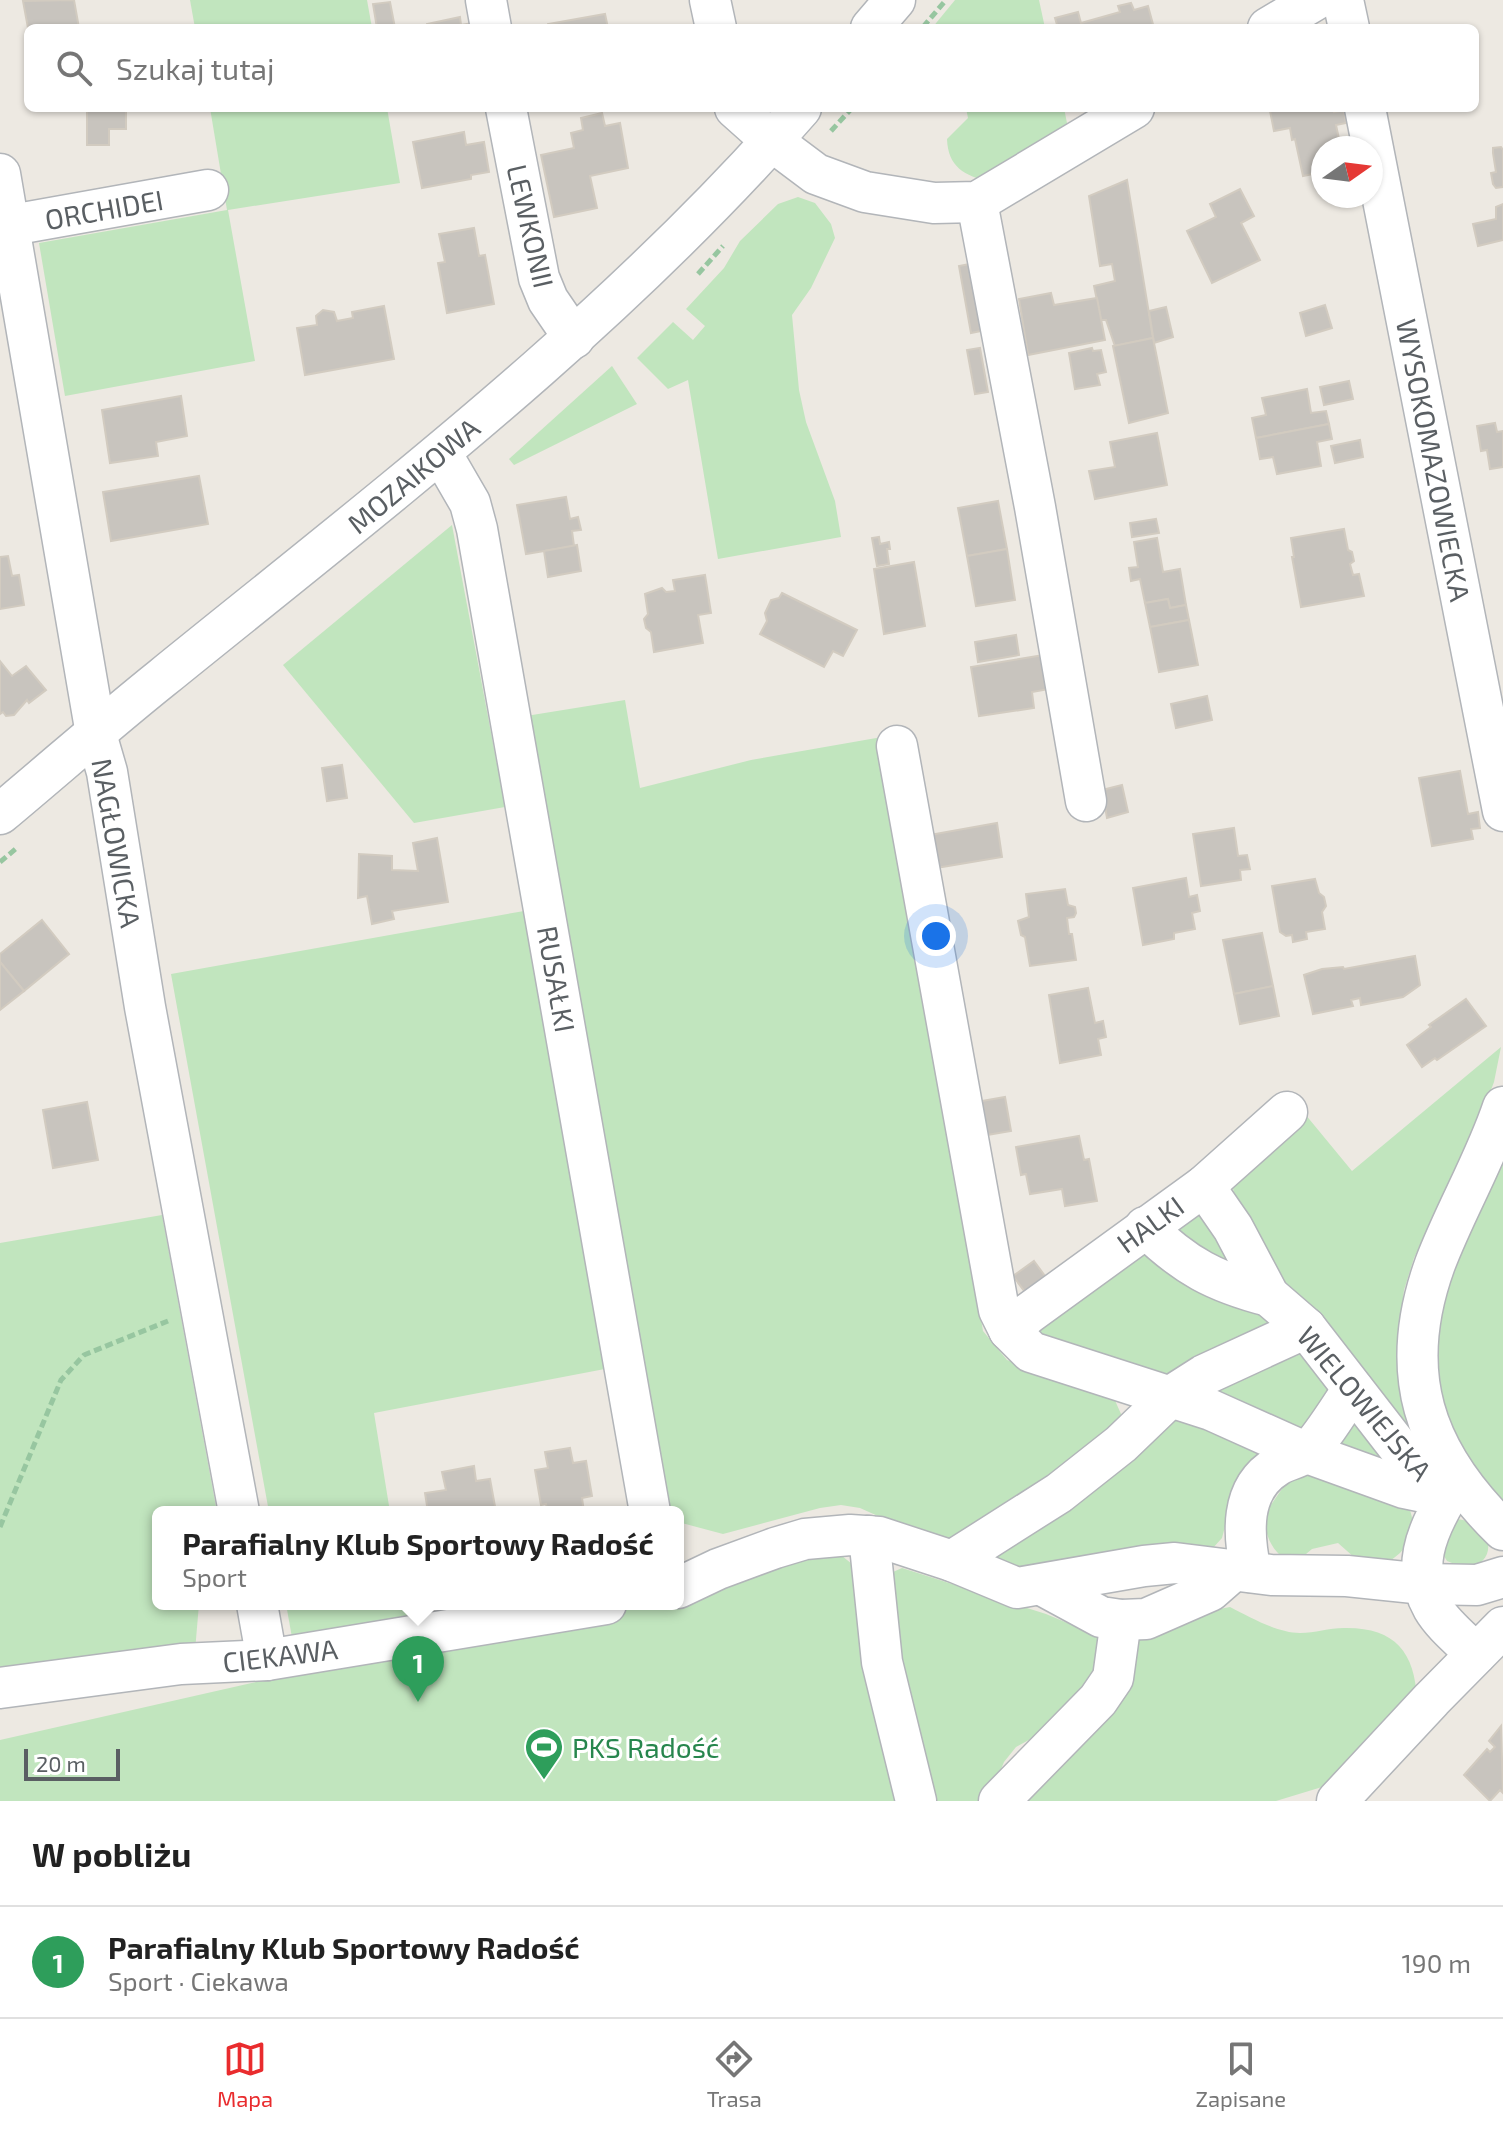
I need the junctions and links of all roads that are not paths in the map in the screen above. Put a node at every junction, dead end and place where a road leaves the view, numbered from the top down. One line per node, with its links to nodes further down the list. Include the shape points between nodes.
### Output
1 (486, 0): 6 (street)
2 (710, 0): 7 (street)
3 (895, 0): 8 (street)
4 (1315, 0): 9 (street)
5 (1343, 0): 10 (street)
6 (490, 24)
7 (715, 24)
8 (874, 24)
9 (1275, 24)
10 (1348, 24)
11 (507, 112): 21 (street, LEWKONII, via 539,278)
12 (739, 112): 16 (street)
13 (797, 112): 16 (street, MOZAIKOWA)
14 (1127, 112): 19 (street)
15 (1366, 112): 26 (street, WYSOKOMAZOWIECKA)
16 (772, 141): 19 (street, via 816,174 865,192 934,203); 21 (street, MOZAIKOWA)
17 (0, 174): 20 (street, NAGŁOWICKA)
18 (208, 190): 20 (street, ORCHIDEI)
19 (977, 202): 25 (street)
20 (4, 226): 23 (street, NAGŁOWICKA)
21 (574, 338): 22 (street, MOZAIKOWA)
22 (441, 453): 23 (street, MOZAIKOWA); 39 (street, RUSAŁKI, via 470,503 477,529)
23 (96, 734): 27 (street, MOZAIKOWA); 38 (street, NAGŁOWICKA)
24 (897, 746): 34 (street, via 999,1310)
25 (1086, 801)
26 (1503, 811)
27 (0, 814)
28 (1503, 1107): 40 (street, via 1436,1262 1417,1328 1420,1394 1444,1459)
29 (1287, 1112): 30 (street, HALKI)
30 (1204, 1186): 31 (street, HALKI); 32 (street, WIELOWIEJSKA)
31 (1145, 1227): 32 (street, WIELOWIEJSKA, via 1201,1273); 34 (street, HALKI)
32 (1269, 1296): 33 (street, WIELOWIEJSKA)
33 (1306, 1328): 35 (street, WIELOWIEJSKA); 36 (street)
34 (1009, 1330): 36 (street, via 1031,1352)
35 (1353, 1389): 37 (street); 40 (street, WIELOWIEJSKA, via 1420,1475)
36 (1171, 1396): 37 (street); 42 (street, via 1059,1493)
37 (1307, 1453): 40 (street); 43 (street, via 1263,1476 1243,1531)
38 (238, 1506)
39 (649, 1506)
40 (1476, 1511): 45 (street, via 1430,1525 1423,1549)
41 (869, 1536): 42 (street); 46 (street, via 805,1539); 55 (street, via 882,1662)
42 (952, 1561): 47 (street, via 1017,1588)
43 (1242, 1571): 45 (street); 47 (street, via 1175,1563); 50 (street, via 1146,1619)
44 (1503, 1577): 45 (street, via 1477,1585)
45 (1424, 1584): 51 (street, via 1433,1608)
46 (684, 1585)
47 (1042, 1585): 50 (street, via 1101,1617)
48 (258, 1610): 52 (street)
49 (570, 1610): 52 (street, CIEKAWA)
50 (1121, 1620): 56 (street, via 1113,1678 1064,1737)
51 (1489, 1640): 54 (street)
52 (267, 1660): 53 (street, CIEKAWA, via 181,1664)
53 (0, 1688)
54 (1335, 1797)
55 (916, 1801)
56 (999, 1801)

